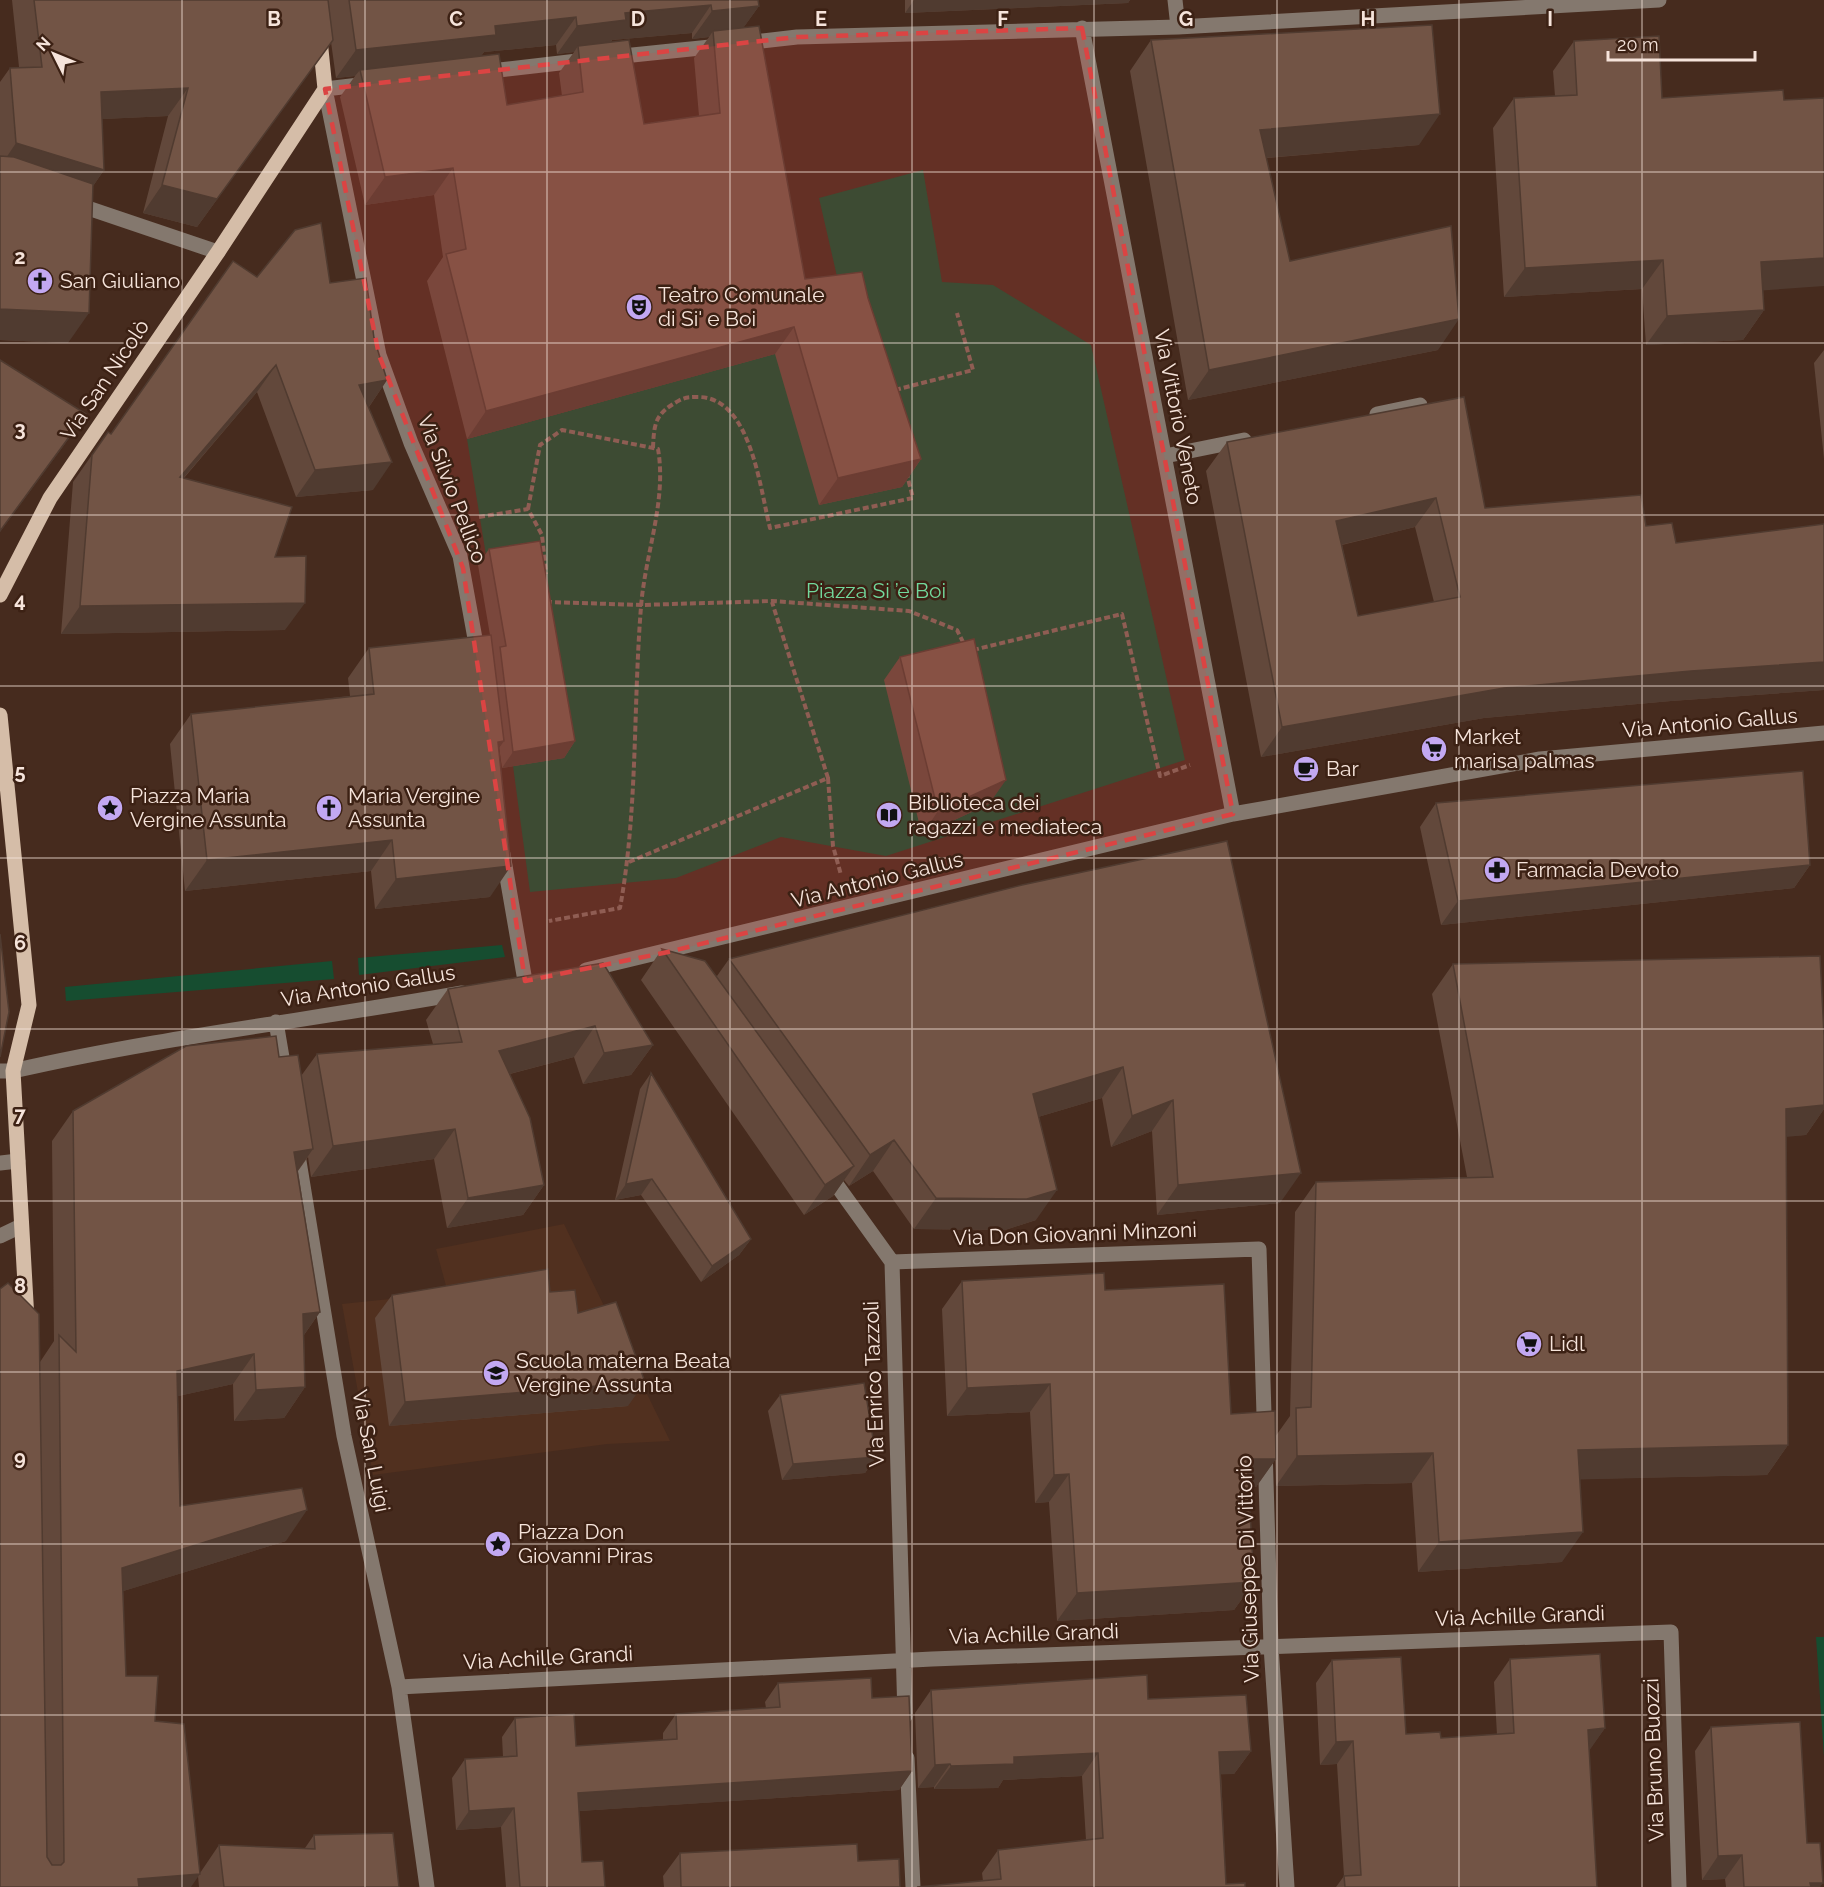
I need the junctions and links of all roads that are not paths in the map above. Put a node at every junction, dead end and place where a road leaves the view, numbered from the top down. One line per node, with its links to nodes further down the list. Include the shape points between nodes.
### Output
1 (316, 0): 8 (main road)
2 (1175, 0): 4 (street)
3 (1659, 0): 4 (street)
4 (1178, 27): 5 (street)
5 (1082, 28): 6 (street, via 797,37); 14 (street, Via Vittorio Veneto)
6 (467, 73)
7 (385, 82): 8 (street)
8 (325, 89): 10 (main road, Via San Nicolò); 16 (street, Via Silvio Pellico, via 378,355 463,568)
9 (54, 197): 10 (street)
10 (218, 252): 15 (main road, Via San Nicolò, via 50,498)
11 (1420, 405): 12 (street)
12 (1362, 417)
13 (1258, 438): 14 (street)
14 (1165, 456): 19 (street, Via Vittorio Veneto)
15 (0, 595)
16 (480, 670)
17 (0, 715): 25 (main road, via 29,1005)
18 (1824, 733): 19 (street, Via Antonio Gallus, via 1540,759)
19 (1233, 814): 21 (street, Via Antonio Gallus, via 672,956)
20 (502, 843): 22 (street, via 519,982)
21 (574, 972)
22 (543, 977)
23 (479, 990): 24 (street, Via Antonio Gallus)
24 (276, 1022): 25 (street, Via Antonio Gallus); 26 (street)
25 (6, 1071): 28 (main road)
26 (287, 1087)
27 (295, 1133): 39 (street, Via San Luigi, via 344,1436)
28 (18, 1161): 29 (street); 31 (main road)
29 (0, 1163)
30 (821, 1164): 34 (street)
31 (21, 1226): 32 (street); 35 (main road)
32 (0, 1236)
33 (1259, 1248): 34 (street, Via Don Giovanni Minzoni); 37 (street, Via Giuseppe Di Vittorio)
34 (892, 1262): 38 (street, Via Enrico Tazzoli)
35 (27, 1332)
36 (1671, 1632): 37 (street, Via Achille Grandi); 43 (street, Via Bruno Buozzi)
37 (1271, 1646): 38 (street, Via Achille Grandi); 42 (street, Via Giuseppe Di Vittorio)
38 (903, 1660): 39 (street, Via Achille Grandi); 41 (street, Via Enrico Tazzoli)
39 (399, 1687): 40 (street, Via San Luigi)
40 (427, 1887)
41 (913, 1887)
42 (1287, 1887)
43 (1679, 1887)

